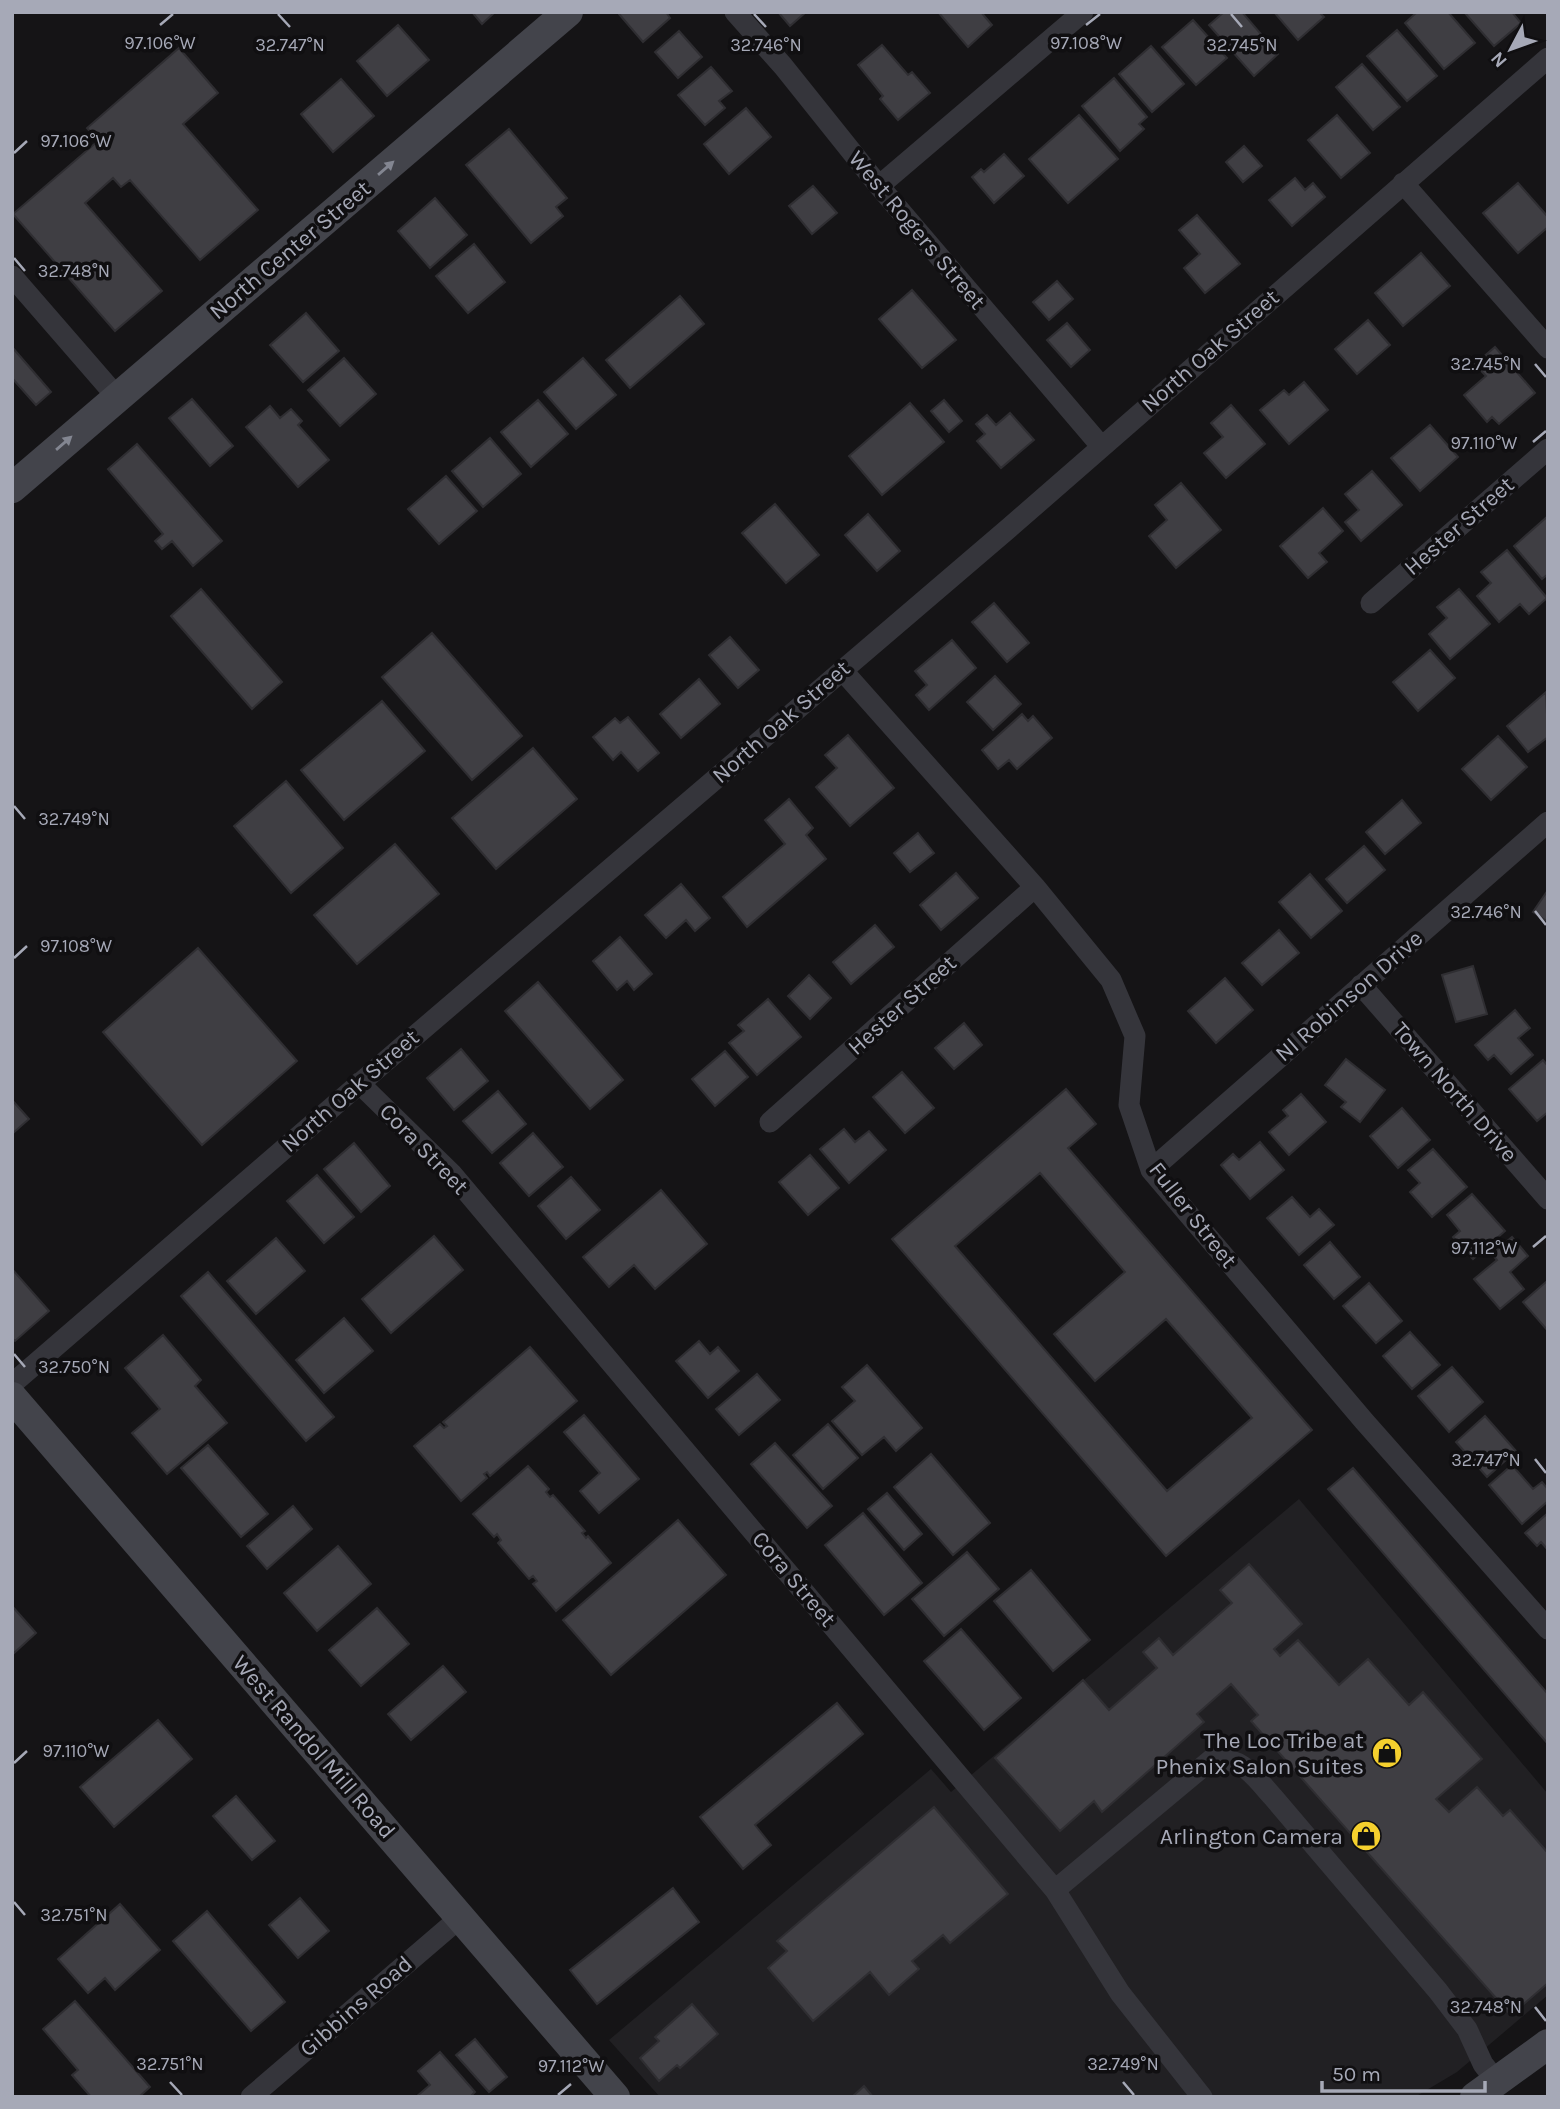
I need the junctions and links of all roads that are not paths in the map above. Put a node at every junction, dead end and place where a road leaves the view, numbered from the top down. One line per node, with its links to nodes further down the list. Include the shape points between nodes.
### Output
1 (568, 12): 9 (main road, North Center Street, one-way to 1)
2 (735, 12): 6 (street, West Rogers Street)
3 (1083, 12): 6 (street)
4 (1548, 58): 5 (street, North Oak Street)
5 (1403, 183): 8 (street); 10 (street, North Oak Street)
6 (879, 186): 10 (street, West Rogers Street)
7 (12, 276): 9 (street)
8 (1548, 348)
9 (117, 397): 12 (main road, North Center Street, one-way to 9)
10 (1101, 446): 14 (street, North Oak Street)
11 (1548, 449): 13 (street, Hester Street)
12 (12, 488)
13 (1371, 603)
14 (842, 670): 16 (street, Fuller Street); 18 (street, North Oak Street)
15 (1548, 822): 17 (street, Nl Robinson Drive)
16 (1035, 887): 19 (street, Hester Street); 20 (street, Fuller Street, via 1111,980 1135,1036 1129,1105)
17 (1361, 985): 20 (street, Nl Robinson Drive); 21 (street, Town North Drive)
18 (359, 1083): 22 (street, North Oak Street); 25 (street, Cora Street, via 452,1174)
19 (770, 1122)
20 (1151, 1170): 24 (street, Fuller Street)
21 (1548, 1199)
22 (12, 1384)
23 (12, 1397): 26 (main road, West Randol Mill Road)
24 (1548, 1629)
25 (1055, 1890): 28 (street, via 1212,1759 1228,1758 1244,1766 1273,1797 1438,1991 1467,2029 1483,2064); 31 (street, Cora Street, via 1120,1993)
26 (462, 1916): 29 (street, Gibbins Road); 30 (main road, West Randol Mill Road)
27 (1548, 2045): 28 (main road)
28 (1486, 2089)
29 (251, 2097)
30 (615, 2097)
31 (1202, 2097)

